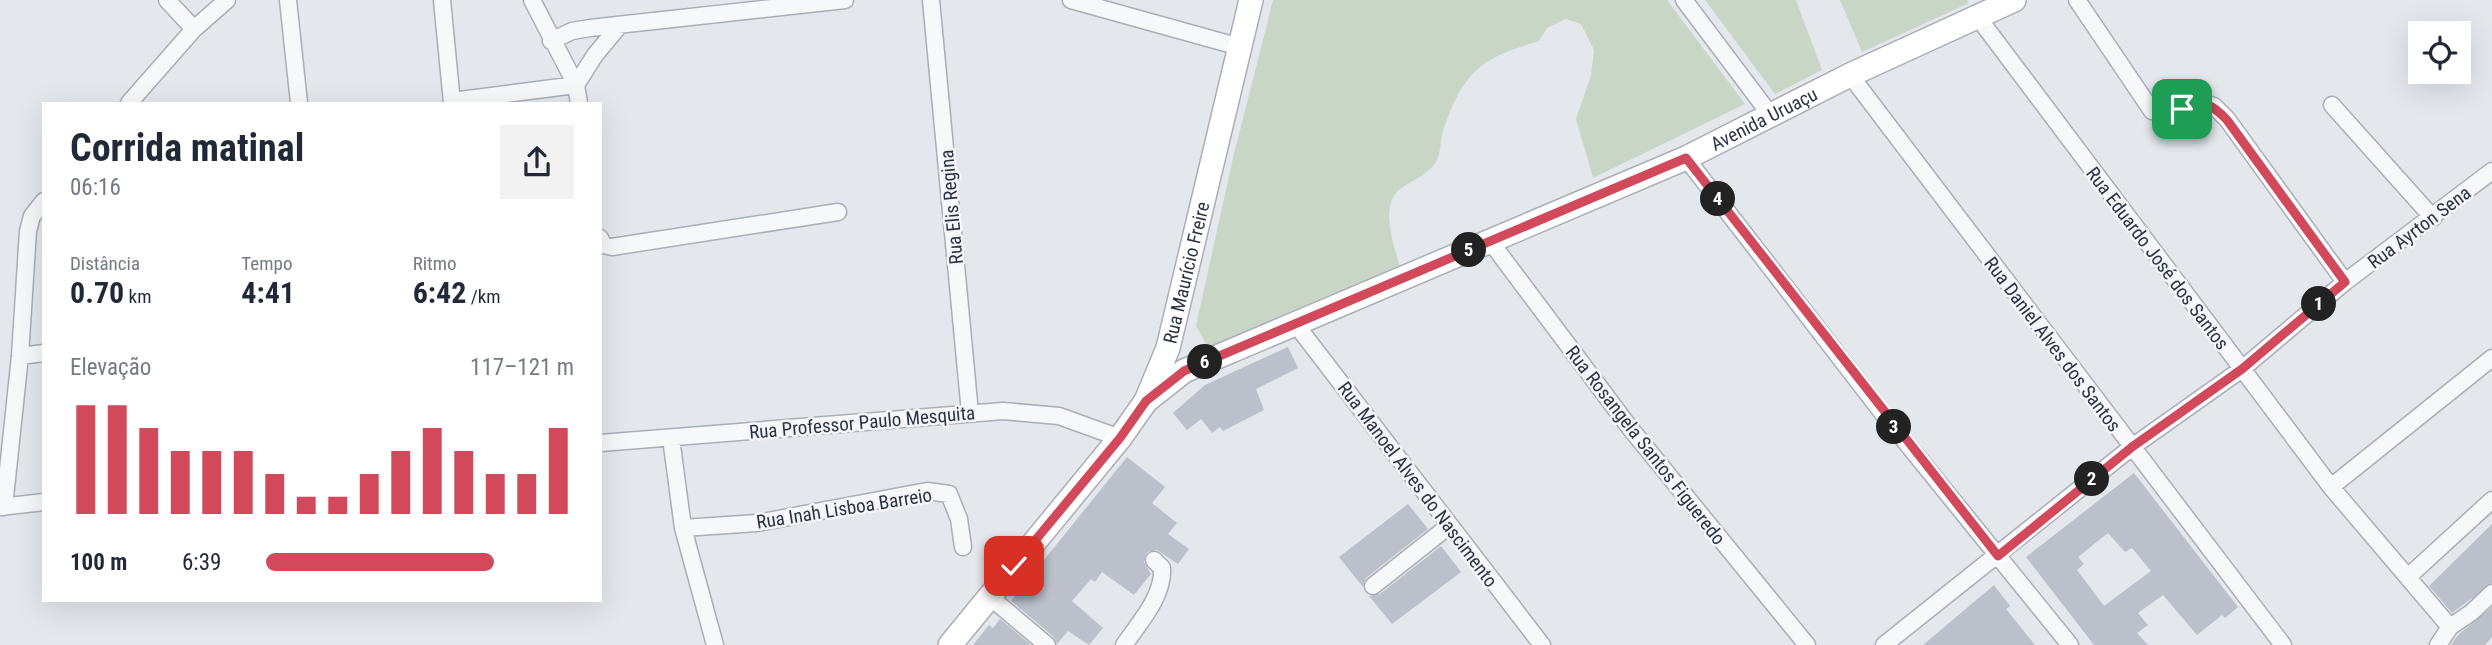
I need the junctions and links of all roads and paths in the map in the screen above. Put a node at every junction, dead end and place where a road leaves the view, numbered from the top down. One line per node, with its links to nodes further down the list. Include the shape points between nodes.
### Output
1 (167, 0): 15 (street)
2 (226, 0): 15 (street)
3 (288, 0): 21 (street)
4 (442, 0): 22 (street)
5 (532, 0): 16 (street)
6 (845, 0): 14 (street)
7 (931, 0): 42 (street, Rua Elis Regina)
8 (1071, 0): 17 (street)
9 (1251, 0): 17 (street, Rua Maurício Freire)
10 (1684, 0): 25 (street)
11 (2014, 0): 13 (street, Avenida Uruaçu)
12 (2077, 0): 33 (street, via 2152,111 2172,117 2201,102 2214,106)
13 (1977, 16): 18 (street, Avenida Uruaçu); 40 (street, Rua Eduardo José dos Santos)
14 (620, 25): 16 (street, via 572,31); 19 (street)
15 (194, 29): 20 (street)
16 (551, 41): 19 (street)
17 (1240, 47): 35 (street, Rua Maurício Freire)
18 (1850, 75): 25 (street, Avenida Uruaçu); 46 (street, Rua Daniel Alves dos Santos)
19 (576, 85): 22 (street); 23 (street)
20 (130, 102)
21 (299, 102)
22 (452, 102)
23 (579, 102)
24 (2332, 105): 30 (street)
25 (1773, 117): 26 (street, Avenida Uruaçu)
26 (1686, 158): 31 (street, Avenida Uruaçu); 54 (street)
27 (2492, 171): 30 (street, Rua Ayrton Sena)
28 (42, 206): 37 (street, via 28,231 25,251)
29 (838, 212): 32 (street)
30 (2433, 218): 33 (street, Rua Ayrton Sena)
31 (1490, 241): 34 (street, Avenida Uruaçu); 66 (street, Rua Rosangela Santos Figueredo, via 1630,428)
32 (602, 242)
33 (2345, 282): 40 (street, Rua Ayrton Sena)
34 (1294, 322): 39 (street, Avenida Uruaçu); 51 (street, Rua Manoel Alves do Nascimento)
35 (1173, 326): 39 (street, via 1188,359); 41 (street, Rua Maurício Freire)
36 (42, 353): 37 (street)
37 (20, 356): 50 (street)
38 (2492, 358): 47 (street)
39 (1202, 363): 41 (street, Avenida Uruaçu)
40 (2242, 369): 46 (street, Rua Ayrton Sena); 47 (street, Rua Eduardo José dos Santos)
41 (1146, 401): 44 (street, Rua Maurício Freire)
42 (970, 413): 43 (street, Rua Professor Paulo Mesquita); 44 (street, Rua Professor Paulo Mesquita, via 1059,416)
43 (671, 438): 45 (street, Rua Professor Paulo Mesquita); 52 (street)
44 (1120, 438): 59 (street, Rua Maurício Freire)
45 (602, 443)
46 (2132, 447): 54 (street, Rua Ayrton Sena); 69 (street, Rua Daniel Alves dos Santos)
47 (2331, 487): 56 (street, Rua Eduardo José dos Santos)
48 (2492, 500): 56 (street)
49 (42, 502): 50 (street)
50 (2, 507)
51 (1450, 525): 57 (street); 65 (street, Rua Manoel Alves do Nascimento)
52 (683, 528): 53 (street, Rua Inah Lisboa Barreio, via 757,523 928,492 950,494); 61 (street)
53 (962, 547)
54 (1998, 556): 67 (street, Rua Ayrton Sena); 68 (street)
55 (1154, 560): 64 (street, via 1162,568 1163,579)
56 (2409, 576): 60 (street, Rua Eduardo José dos Santos)
57 (1373, 586)
58 (2492, 593): 60 (street)
59 (990, 597): 62 (street, Rua Maurício Freire); 63 (street)
60 (2450, 627): 70 (street)
61 (715, 645)
62 (950, 645)
63 (1047, 645)
64 (1124, 645)
65 (1542, 645)
66 (1807, 645)
67 (1884, 645)
68 (2070, 645)
69 (2283, 645)
70 (2438, 645)

